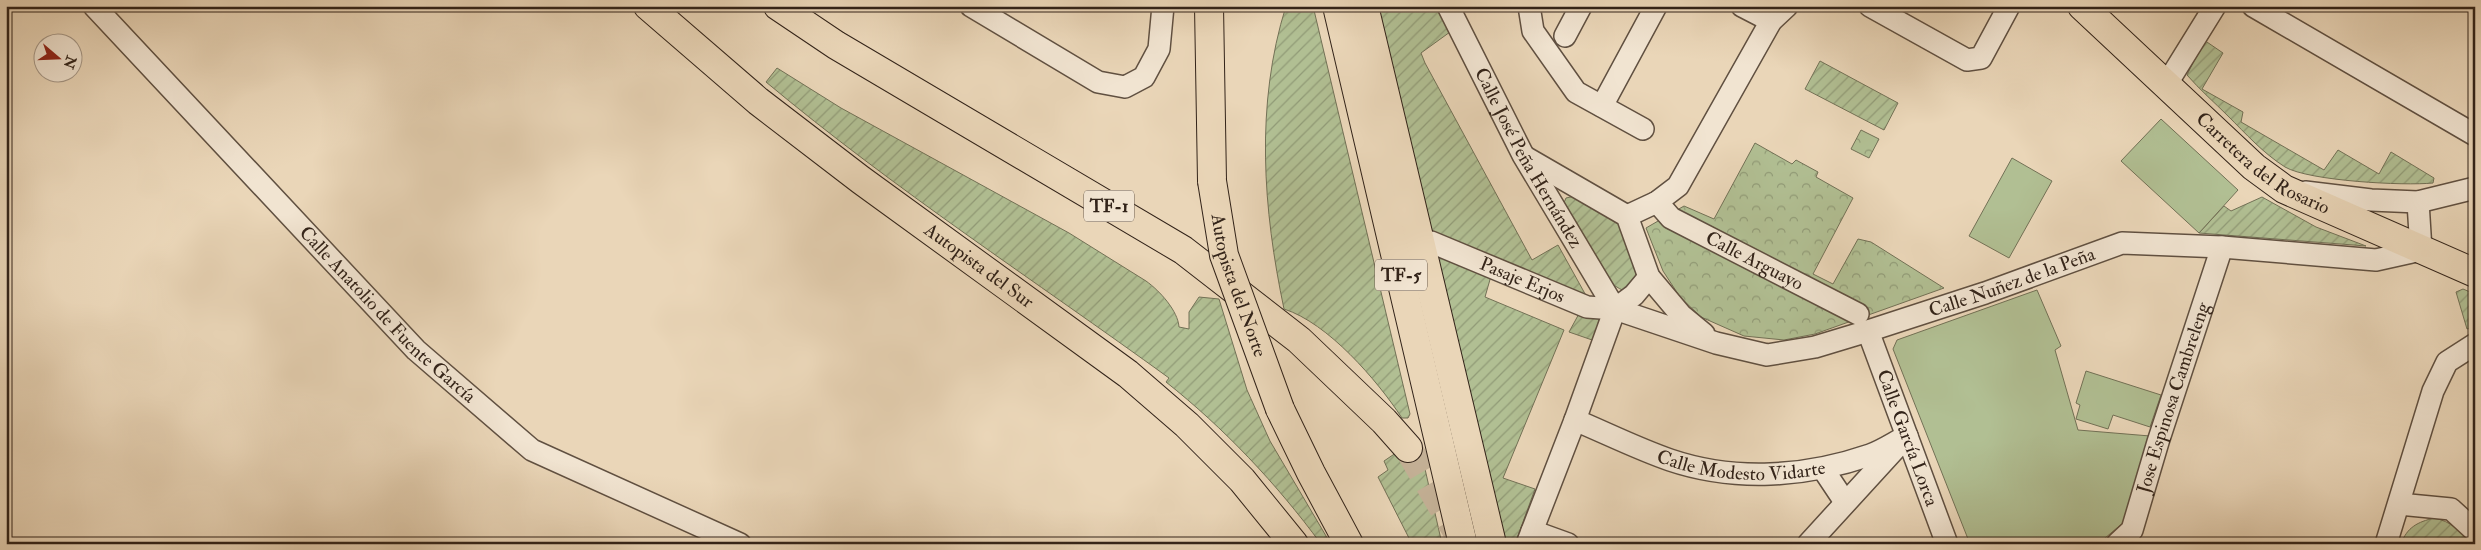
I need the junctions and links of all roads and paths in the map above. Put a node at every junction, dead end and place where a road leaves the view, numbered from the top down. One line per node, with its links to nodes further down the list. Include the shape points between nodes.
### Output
1 (94, 6): 51 (street, Calle Anatolio de Fuente García, via 416,350 471,400 532,450)
2 (648, 6): 52 (main road, Autopista del Sur, via 758,100 847,169 1128,374 1187,424 1242,480)
3 (778, 6): 45 (main road, TF-1, via 836,45 1182,250 1299,340)
4 (971, 6): 5 (street, via 1098,82 1125,87 1144,77 1160,49)
5 (1163, 6)
6 (1209, 6): 53 (main road, Autopista del Norte, bridge, via 1212,181 1224,255 1280,409)
7 (1337, 6): 54 (main road, TF-5)
8 (1364, 6): 55 (main road)
9 (1448, 6): 26 (street, Calle José Peña Hernández)
10 (1529, 6): 23 (street, via 1533,31 1576,92)
11 (1581, 6): 21 (street)
12 (1656, 6): 23 (street)
13 (1742, 6): 20 (street)
14 (1787, 6): 20 (street)
15 (1870, 6): 16 (street, via 1967,60 1982,58)
16 (2009, 6)
17 (2082, 6): 22 (main road, Carretera del Rosario)
18 (2215, 6): 22 (street)
19 (2253, 6): 25 (street)
20 (1771, 21): 30 (street, via 1678,186)
21 (1565, 36)
22 (2166, 85): 29 (main road, Carretera del Rosario, via 2254,167)
23 (1602, 106): 24 (street)
24 (1643, 129)
25 (2475, 135)
26 (1523, 155): 27 (street); 32 (street, Calle José Peña Hernández)
27 (1576, 187): 32 (street, via 1563,193); 33 (street)
28 (2475, 188): 31 (street)
29 (2284, 189): 31 (street, via 2371,200); 36 (main road, Carretera del Rosario)
30 (1657, 202): 33 (street); 40 (street, Calle Arguayo, via 1671,218)
31 (2418, 202): 36 (street)
32 (1552, 206): 39 (street, Calle José Peña Hernández)
33 (1627, 216): 38 (street)
34 (1431, 242): 39 (street, Pasaje Erjos, via 1587,307)
35 (2222, 247): 36 (street, Calle Nuñez de la Peña, via 2376,260); 40 (street, Calle Nuñez de la Peña, via 2122,243 1984,293); 59 (street, Jose Espinosa Cambreleng, via 2132,530)
36 (2421, 250): 37 (main road, Carretera del Rosario)
37 (2475, 274)
38 (1649, 277): 39 (street, via 1634,295); 41 (street, via 1681,316)
39 (1614, 309): 41 (street, Calle Nuñez de la Peña); 43 (street)
40 (1863, 322): 41 (street, Calle Nuñez de la Peña, via 1815,347 1767,355); 44 (street, Calle García Lorca)
41 (1716, 344)
42 (2475, 344): 48 (street, via 2447,362 2432,391)
43 (1575, 420): 46 (street, Calle Modesto Vidarte, via 1671,460 1726,472 1769,475); 50 (street)
44 (1907, 436): 46 (street, Calle Modesto Vidarte, via 1871,455); 47 (street); 58 (street, Calle García Lorca)
45 (1408, 448)
46 (1823, 469): 47 (street)
47 (1845, 502): 57 (street)
48 (2399, 504): 49 (street, via 2450,509); 60 (street)
49 (2475, 531)
50 (1529, 537): 56 (street)
51 (740, 544)
52 (1294, 544)
53 (1349, 544)
54 (1463, 544)
55 (1492, 544)
56 (1568, 544)
57 (1808, 544)
58 (1947, 544)
59 (2117, 544)
60 (2386, 544)

